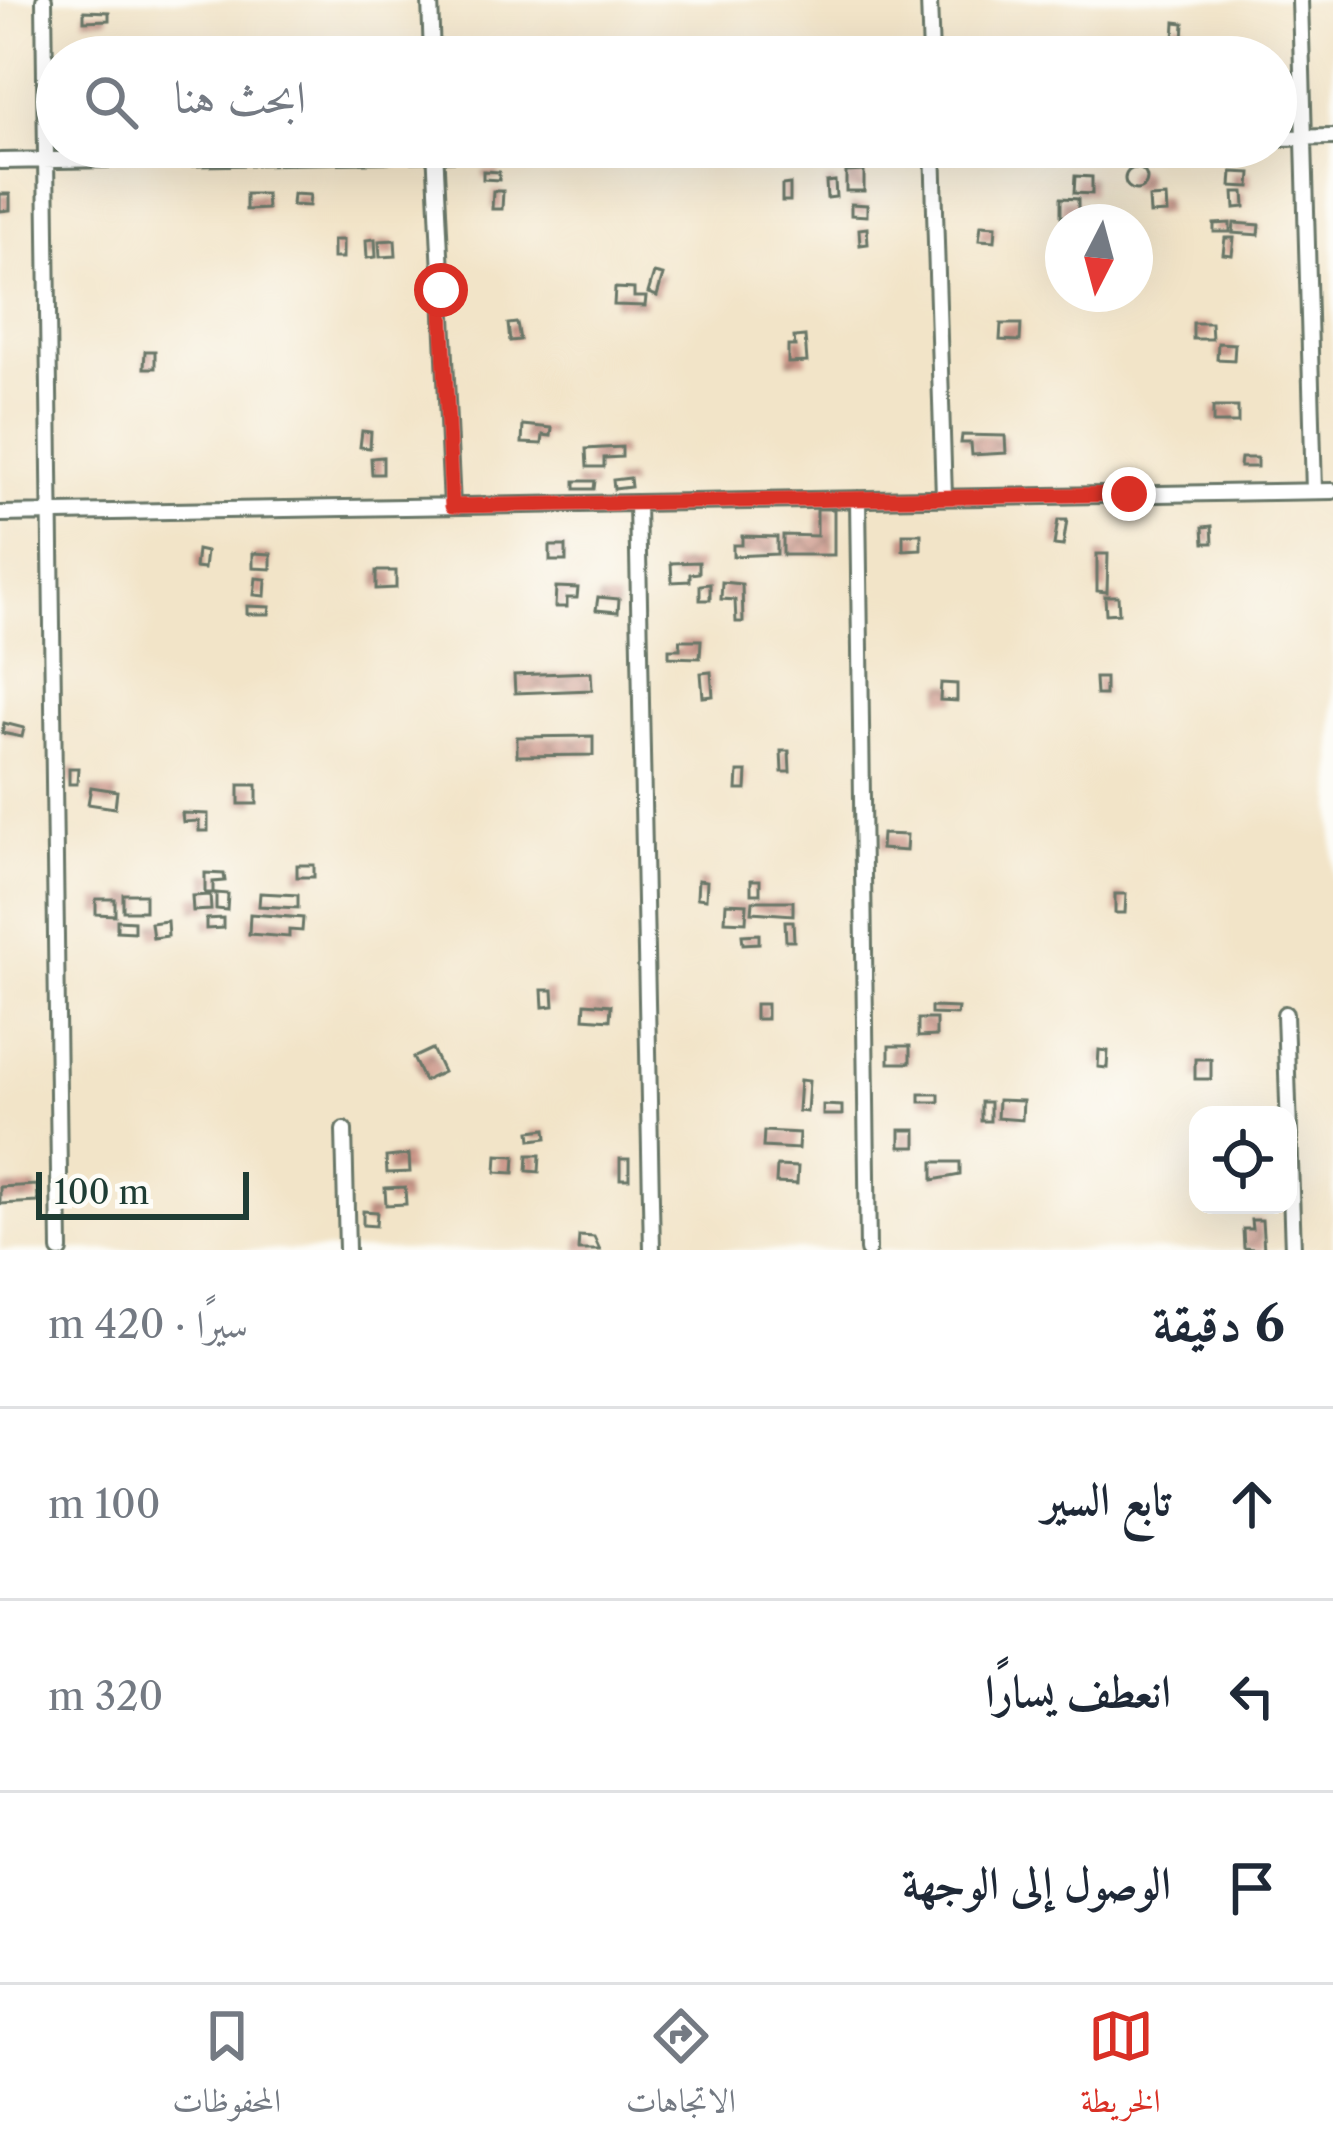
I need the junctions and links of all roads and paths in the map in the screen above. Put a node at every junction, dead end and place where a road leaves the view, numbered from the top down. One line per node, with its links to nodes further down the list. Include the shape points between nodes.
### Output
1 (44, 0): 5 (street)
2 (430, 0): 6 (street)
3 (929, 0): 7 (street)
4 (1300, 0): 10 (street)
5 (44, 36)
6 (431, 36)
7 (930, 36)
8 (1333, 137): 10 (street)
9 (1297, 138): 10 (street)
10 (1304, 138): 17 (street)
11 (36, 160): 12 (street)
12 (0, 161)
13 (46, 168): 22 (street)
14 (436, 168): 21 (street)
15 (934, 168): 18 (street)
16 (1333, 490): 17 (street)
17 (1314, 491): 18 (street)
18 (944, 497): 19 (street)
19 (858, 499): 20 (street); 29 (street)
20 (637, 502): 21 (street); 28 (street)
21 (452, 506): 22 (street)
22 (50, 513): 23 (street); 26 (street)
23 (0, 514)
24 (1285, 1014): 30 (street)
25 (344, 1130): 27 (street)
26 (60, 1250)
27 (347, 1250)
28 (652, 1250)
29 (868, 1250)
30 (1293, 1250)

